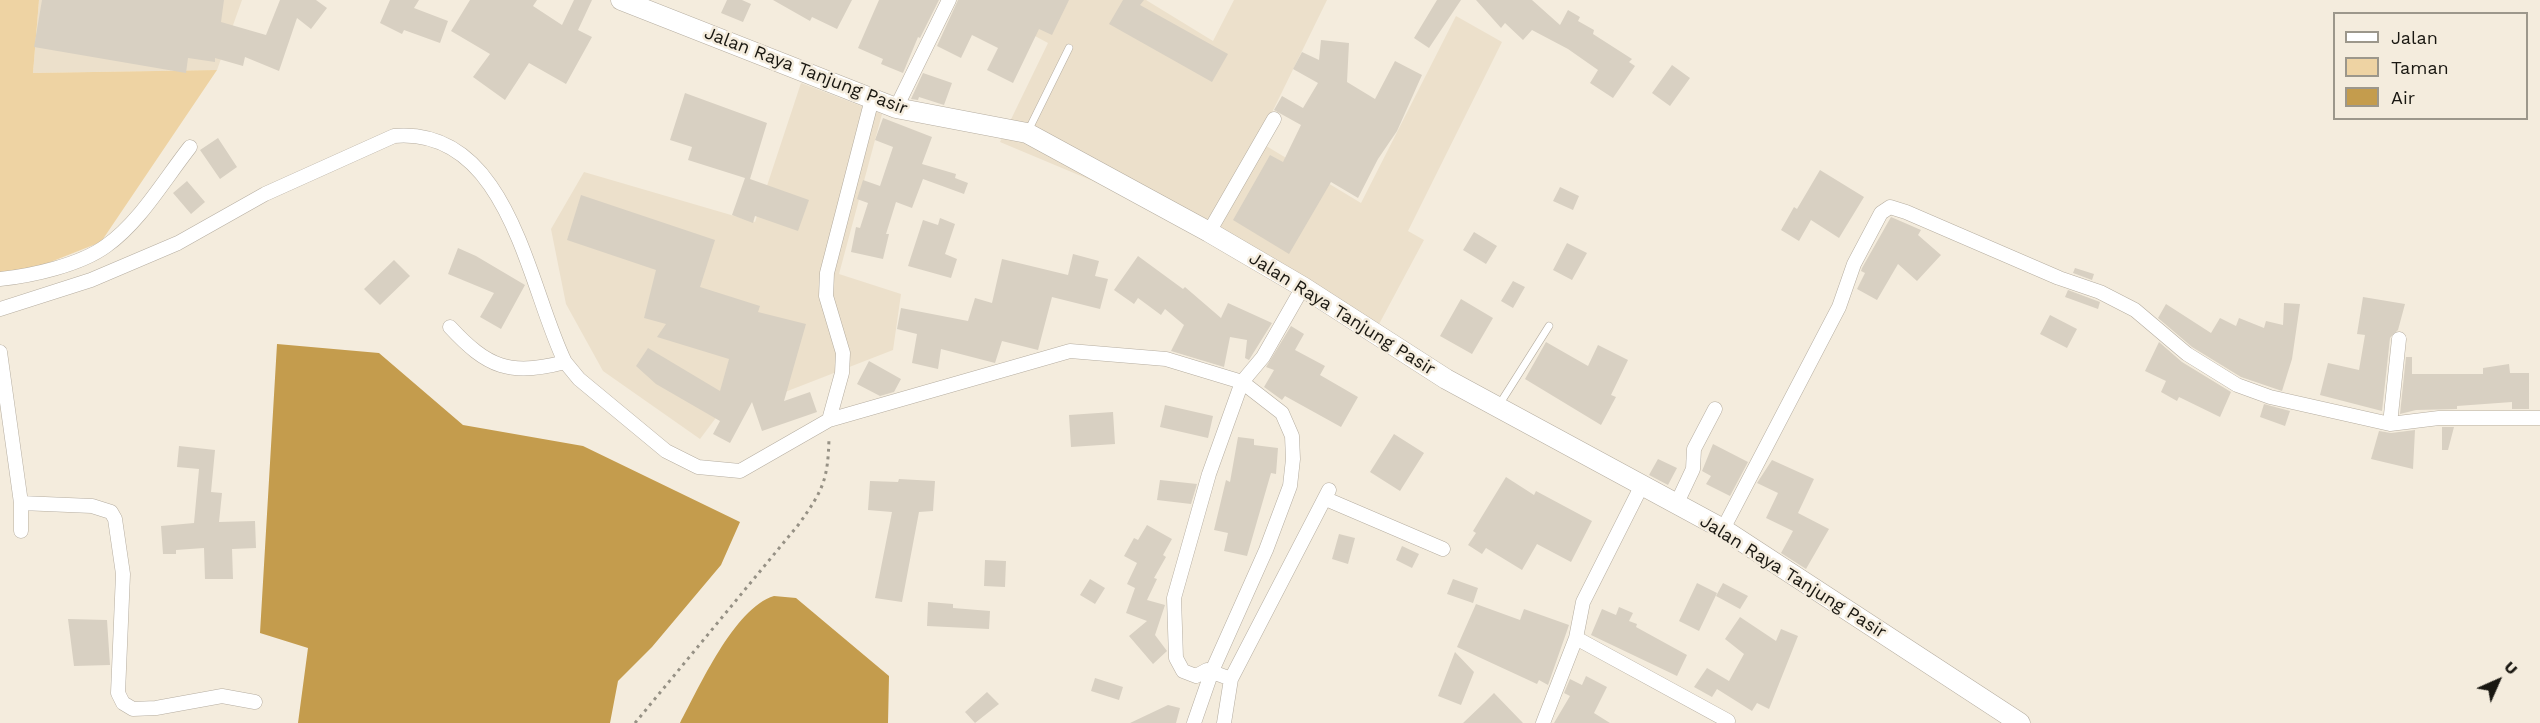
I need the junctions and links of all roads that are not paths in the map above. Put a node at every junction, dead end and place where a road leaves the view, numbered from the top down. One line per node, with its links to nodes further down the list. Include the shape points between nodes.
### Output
1 (621, 0): 4 (street, Jalan Raya Tanjung Pasir)
2 (950, 0): 5 (street)
3 (1069, 48): 7 (lane)
4 (872, 99): 5 (street, Jalan Raya Tanjung Pasir); 21 (street, via 826,273 826,296 843,353)
5 (896, 108): 7 (street, Jalan Raya Tanjung Pasir)
6 (1274, 119): 9 (street)
7 (1027, 133): 9 (street, Jalan Raya Tanjung Pasir)
8 (190, 147): 10 (street, via 138,215 106,247 50,269)
9 (1209, 232): 11 (street, Jalan Raya Tanjung Pasir)
10 (0, 279)
11 (1303, 287): 18 (street, via 1263,357); 19 (street, Jalan Raya Tanjung Pasir, via 1446,379)
12 (0, 309): 17 (street, via 102,275 178,243 266,194 394,136 412,134 433,139 477,167 517,231)
13 (1549, 326): 19 (lane)
14 (450, 327): 17 (street, via 487,360 525,370)
15 (2399, 339): 23 (street)
16 (0, 352): 25 (street)
17 (565, 362): 21 (street, via 579,379 666,451 698,467 740,471)
18 (1245, 380): 21 (street, via 1166,359 1070,351); 31 (street, via 1282,413 1292,436 1293,459 1283,509); 31 (street, via 1209,474 1174,598 1176,658 1183,671 1196,676 1207,670)
19 (1498, 407): 24 (street, Jalan Raya Tanjung Pasir)
20 (1715, 410): 26 (street, via 1694,450 1693,469)
21 (831, 415)
22 (2540, 418): 23 (street, via 2439,418)
23 (2390, 423): 27 (street, via 2270,397 2237,385 2187,354 2135,310 2100,292 2059,279 1890,207 1881,213 1854,264 1839,307)
24 (1641, 487): 26 (street, Jalan Raya Tanjung Pasir); 30 (street, via 1583,602)
25 (21, 503): 28 (street); 32 (street, via 92,506 111,512 115,519 123,574 117,693 123,703 133,709 156,708 222,696)
26 (1676, 504): 27 (street, Jalan Raya Tanjung Pasir)
27 (1723, 529): 37 (street, Jalan Raya Tanjung Pasir)
28 (21, 531)
29 (1443, 549): 31 (street, via 1327,494)
30 (1576, 638): 33 (street); 36 (street)
31 (1221, 675): 34 (street); 35 (street)
32 (255, 702)
33 (1728, 721)
34 (1194, 723)
35 (1224, 723)
36 (1543, 723)
37 (2020, 723)

